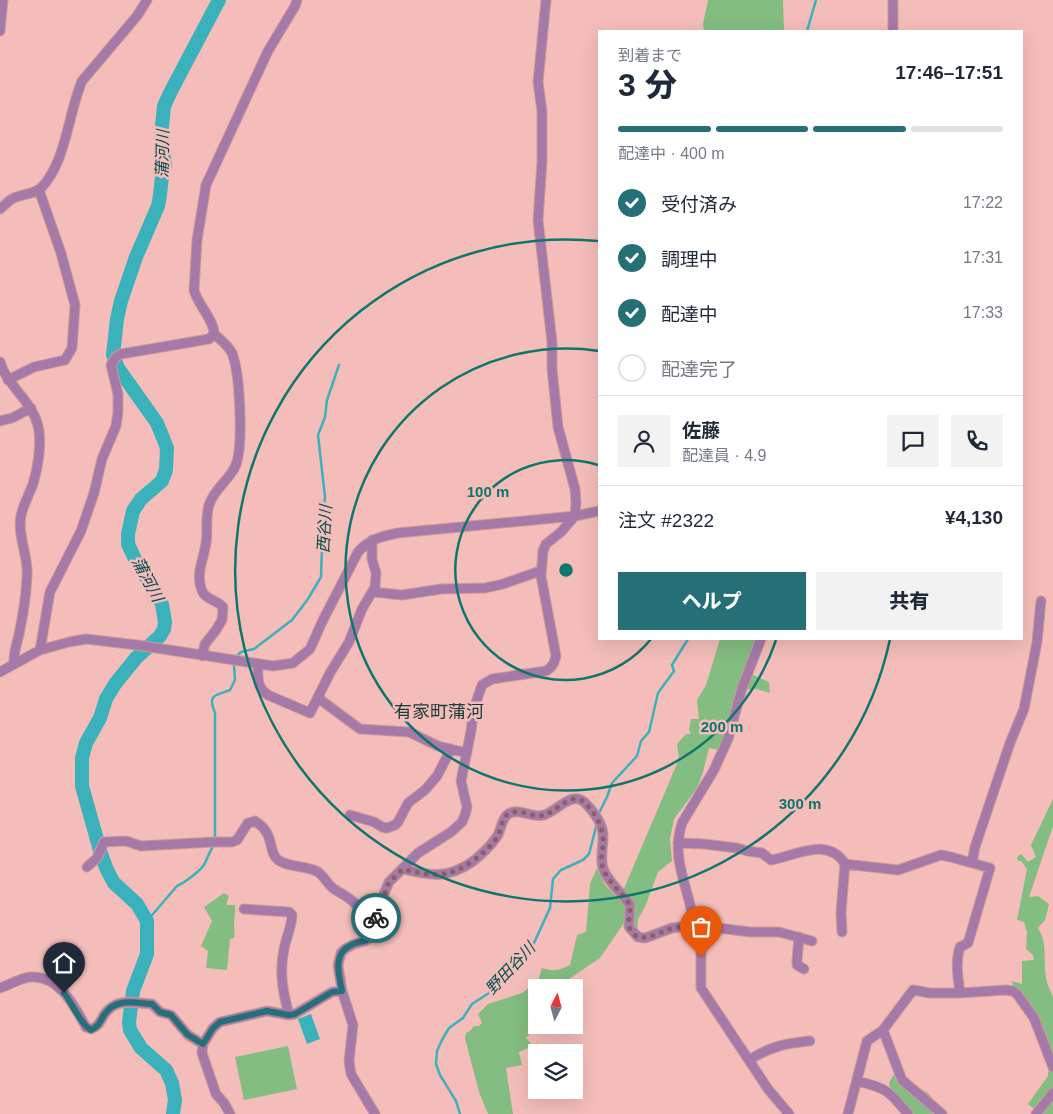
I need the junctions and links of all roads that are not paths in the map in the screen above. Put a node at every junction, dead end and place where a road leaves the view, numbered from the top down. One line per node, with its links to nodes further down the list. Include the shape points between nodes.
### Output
1 (3, 0): 7 (street)
2 (147, 0): 8 (street, via 138,16 82,81 60,158)
3 (297, 0): 10 (street, via 268,51 206,185 197,240 194,290)
4 (546, 0): 16 (street, via 538,82 542,111 538,220 558,427 575,489)
5 (893, 0): 6 (street)
6 (893, 30)
7 (0, 31)
8 (39, 190): 9 (street, via 12,199); 12 (street, via 75,305 72,348 65,360 34,367)
9 (0, 209)
10 (214, 334): 22 (street, via 209,339 128,352 116,356 111,365 118,394 116,426 102,459 81,531 50,592); 23 (street, via 233,355 238,379 240,444 235,467 209,505 200,586 204,595 223,607 222,620 205,644)
11 (0, 362): 12 (street)
12 (8, 380): 13 (street)
13 (31, 408): 14 (street); 24 (street, via 40,442 33,482 20,519 28,576)
14 (0, 421)
15 (598, 511): 16 (street)
16 (574, 516): 17 (street, via 398,533); 18 (street, via 546,544)
17 (372, 540): 19 (street, via 376,580); 25 (street, via 358,552 310,649 293,663)
18 (540, 571): 19 (street, via 486,588 441,589 402,595); 29 (street, via 555,649 554,663 546,671 492,679 482,686 474,708)
19 (373, 592): 27 (street)
20 (1041, 601): 33 (street, via 1024,709 975,846)
21 (760, 640): 31 (street, via 728,739 714,770 682,823)
22 (40, 650): 23 (street, via 86,639); 24 (street)
23 (202, 656): 25 (street)
24 (14, 664): 26 (street)
25 (258, 664): 27 (street, via 259,686 268,695 310,713)
26 (0, 672)
27 (318, 698): 28 (street, via 360,729 408,732)
28 (451, 749): 29 (street); 30 (street, via 437,776 408,803 395,825 382,827)
29 (467, 753): 35 (street, via 461,781 467,807 462,822)
30 (350, 815)
31 (678, 843): 32 (street, via 737,848 762,853 771,860 810,850 825,850 838,855); 38 (street, via 678,860)
32 (845, 864): 33 (street, via 898,870 941,855); 39 (street)
33 (972, 864): 45 (street, via 990,868 968,943 960,947 958,955)
34 (87, 867): 37 (street, via 97,858 104,842 126,841 140,846 232,842 238,840 248,823 255,821 269,834 278,860 319,872 333,889 349,898 359,909)
35 (403, 869): 37 (street, via 389,882); 38 (street, via 450,874 462,869 492,845 505,816 511,812 546,815 572,799 587,804 600,822 604,836 602,866 630,905 629,927 634,935 645,938 672,928)
36 (244, 909): 46 (street, via 289,912 292,915 282,958 281,980)
37 (376, 913): 44 (street, via 370,938 349,946 341,953 338,965)
38 (698, 926): 40 (street, via 779,932); 50 (street, via 701,988)
39 (842, 932)
40 (799, 937): 41 (street); 42 (street, via 796,960)
41 (812, 941)
42 (804, 969)
43 (0, 988): 49 (street, via 30,977 46,979 58,985 91,1030 97,1027 109,1007 125,1002 152,1004 160,1012 171,1015 188,1035)
44 (342, 991): 46 (street, via 332,992); 55 (street, via 354,1026 350,1074)
45 (960, 993): 47 (street, via 914,990); 51 (street, via 1006,990 1017,994 1034,1018)
46 (289, 1015): 49 (street, via 267,1011 220,1022)
47 (883, 1030): 52 (street, via 867,1040); 59 (street, via 902,1080)
48 (810, 1041): 50 (street, via 775,1046)
49 (203, 1044): 54 (street, via 202,1053 216,1094)
50 (749, 1060): 56 (street)
51 (1053, 1067)
52 (857, 1081): 57 (street); 58 (street, via 890,1093)
53 (1053, 1093): 60 (street)
54 (230, 1114)
55 (375, 1114)
56 (789, 1114)
57 (848, 1114)
58 (908, 1114)
59 (942, 1114)
60 (1036, 1114)

